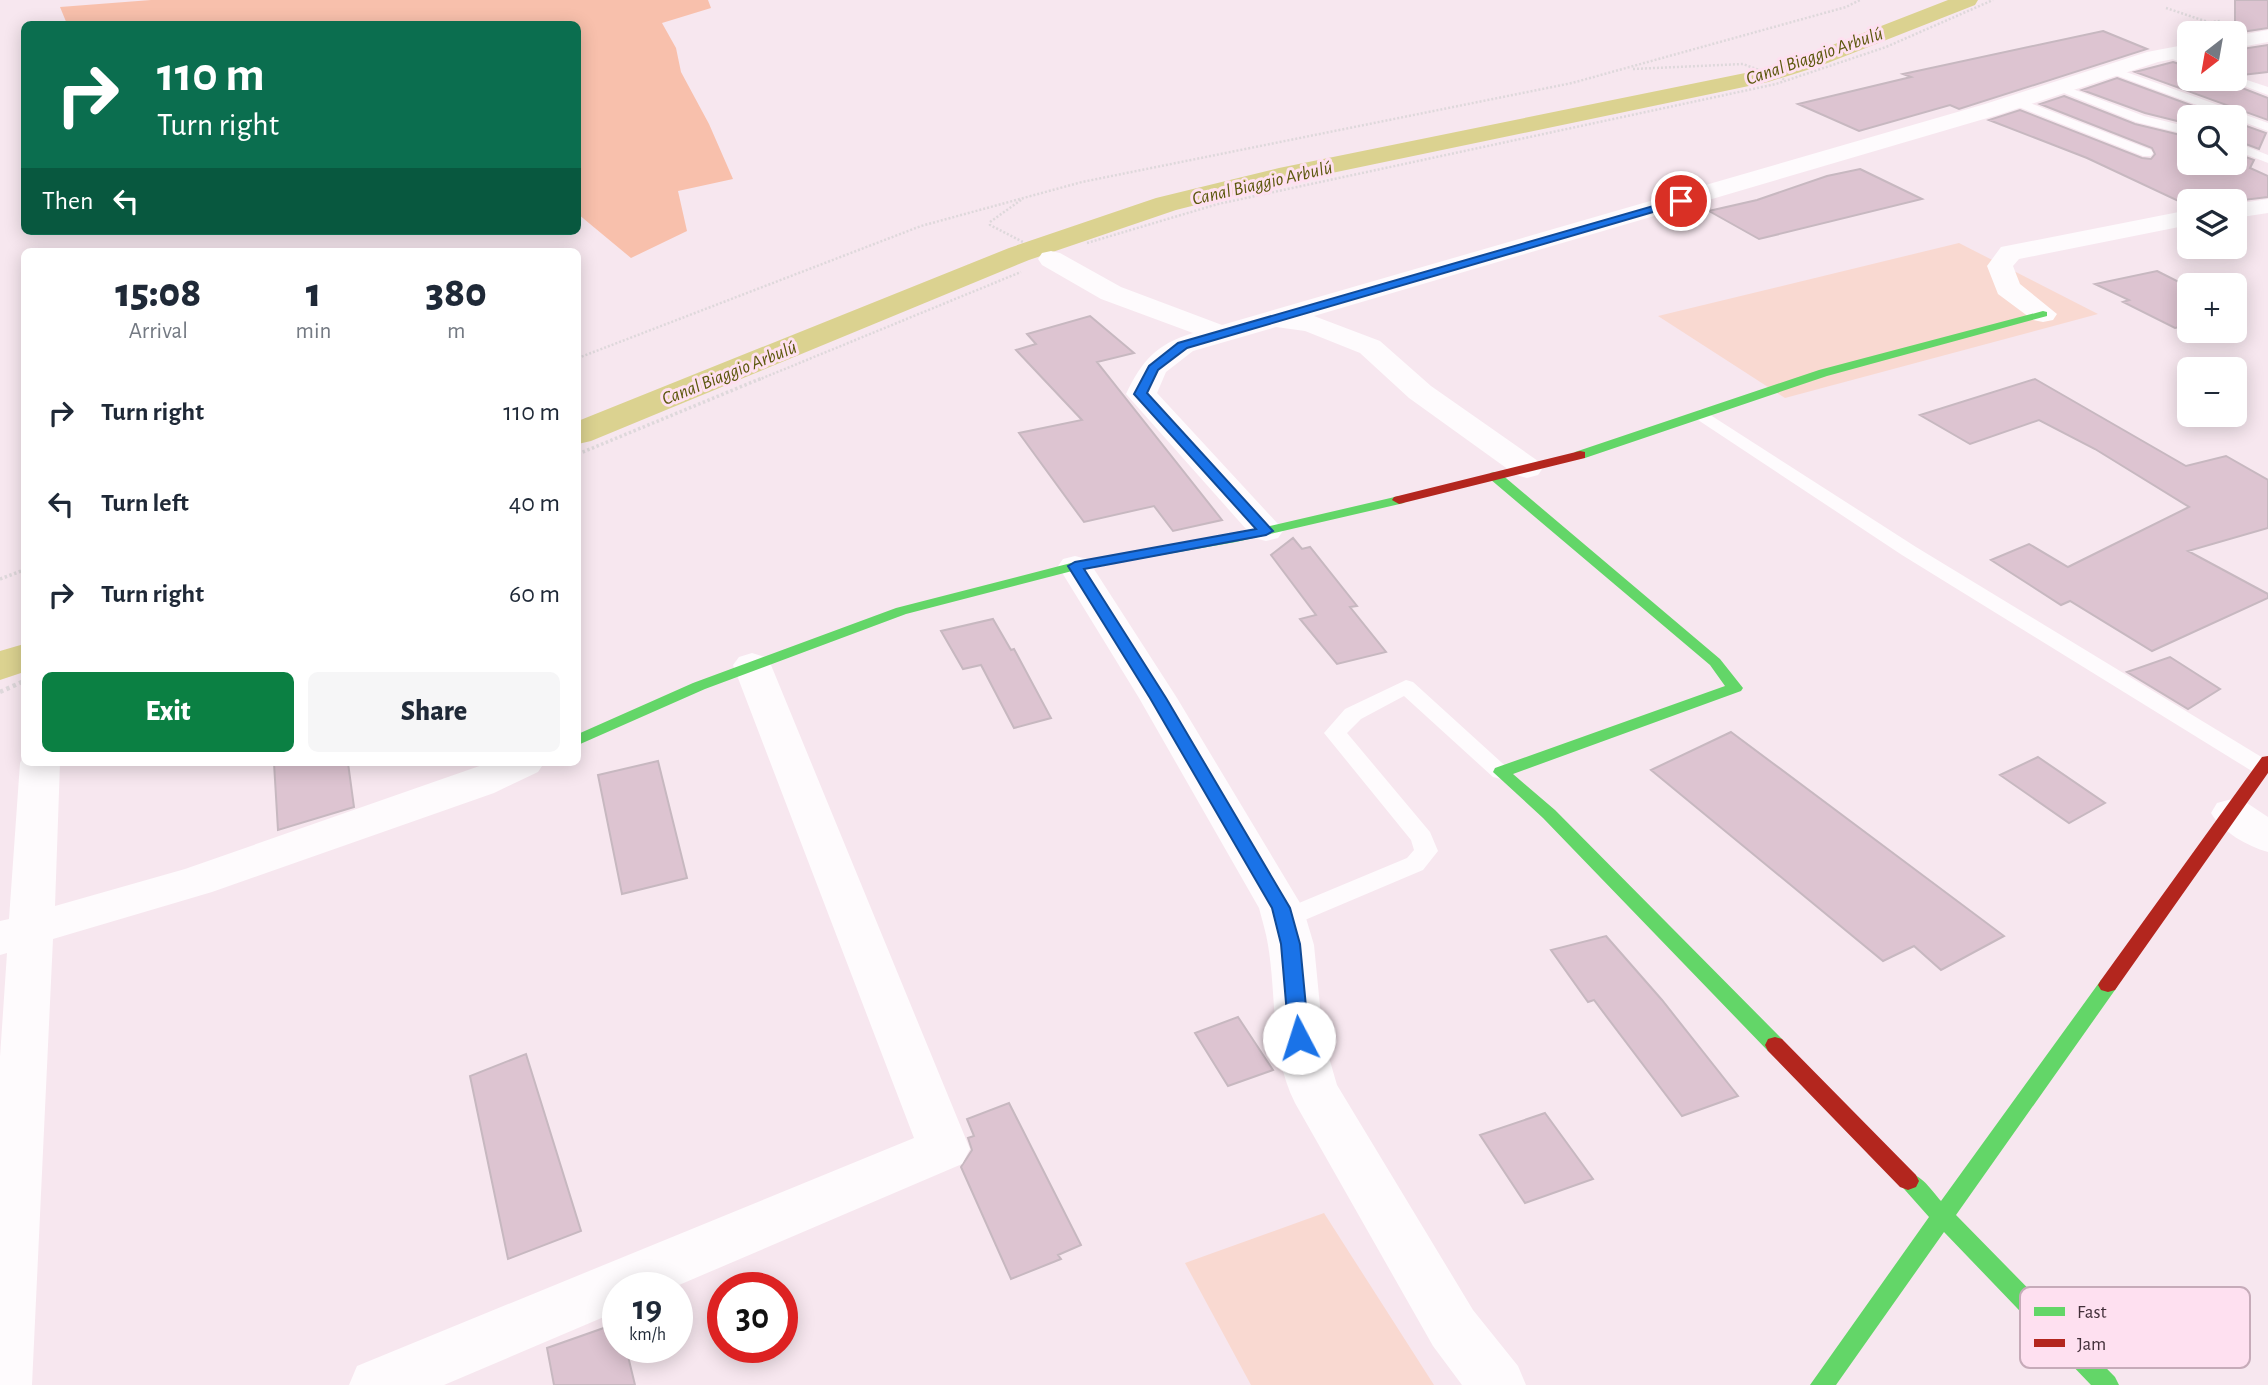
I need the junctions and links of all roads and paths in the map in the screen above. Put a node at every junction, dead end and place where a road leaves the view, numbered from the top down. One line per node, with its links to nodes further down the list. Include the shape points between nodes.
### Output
1 (1860, 0): 6 (path)
2 (1993, 0): 8 (path, via 1886,47)
3 (2268, 36): 4 (street)
4 (2247, 40)
5 (2177, 56): 7 (street)
6 (1625, 69): 8 (path, via 1743,64); 18 (path)
7 (2111, 70): 10 (street); 13 (lane)
8 (1787, 80): 23 (path, via 1218,204)
9 (2247, 83): 11 (lane)
10 (2058, 87): 12 (street); 14 (lane)
11 (2268, 91)
12 (2015, 102): 16 (lane); 25 (street)
13 (2268, 127)
14 (2177, 128)
15 (2247, 151): 17 (lane)
16 (2147, 153)
17 (2268, 159)
18 (1024, 198): 22 (path, via 990,222); 27 (path, via 921,226)
19 (2268, 206): 20 (street)
20 (2247, 209)
21 (2177, 220): 24 (street, via 2010,253 2000,266 2008,288)
22 (1007, 234)
23 (1051, 259): 26 (street, via 1111,293); 29 (path)
24 (2043, 314): 28 (street, via 1823,373)
25 (1269, 321): 26 (street); 30 (street, via 1310,323 1370,347 1420,392)
26 (1221, 334): 32 (street, via 1183,345 1153,368 1141,394)
27 (581, 357)
28 (1701, 414): 30 (street); 40 (lane, via 1909,551)
29 (581, 453)
30 (1528, 468): 31 (street)
31 (1495, 476): 32 (street); 43 (street, via 1715,662 1735,688)
32 (1266, 531): 33 (street)
33 (1075, 566): 36 (street, via 901,611); 46 (street, via 1158,698)
34 (21, 571): 35 (path)
35 (0, 579)
36 (752, 665): 39 (street); 53 (street, via 944,1149)
37 (21, 682): 38 (path)
38 (0, 691)
39 (581, 739)
40 (2266, 765): 44 (street)
41 (40, 766): 47 (street)
42 (517, 766): 47 (street, via 197,881)
43 (1501, 772): 46 (lane, via 1406,687 1353,714 1335,733 1422,838 1426,851 1415,864); 48 (street, via 1549,814)
44 (2232, 813): 45 (street); 48 (street)
45 (2268, 837)
46 (1284, 919): 54 (street, via 1291,944 1299,1038 1313,1089 1453,1328)
47 (16, 934): 49 (street)
48 (1942, 1218): 50 (street); 55 (street)
49 (7, 1240): 52 (street)
50 (2020, 1297)
51 (2090, 1368): 56 (street)
52 (3, 1385)
53 (378, 1385)
54 (1497, 1385)
55 (1822, 1385)
56 (2107, 1385)

